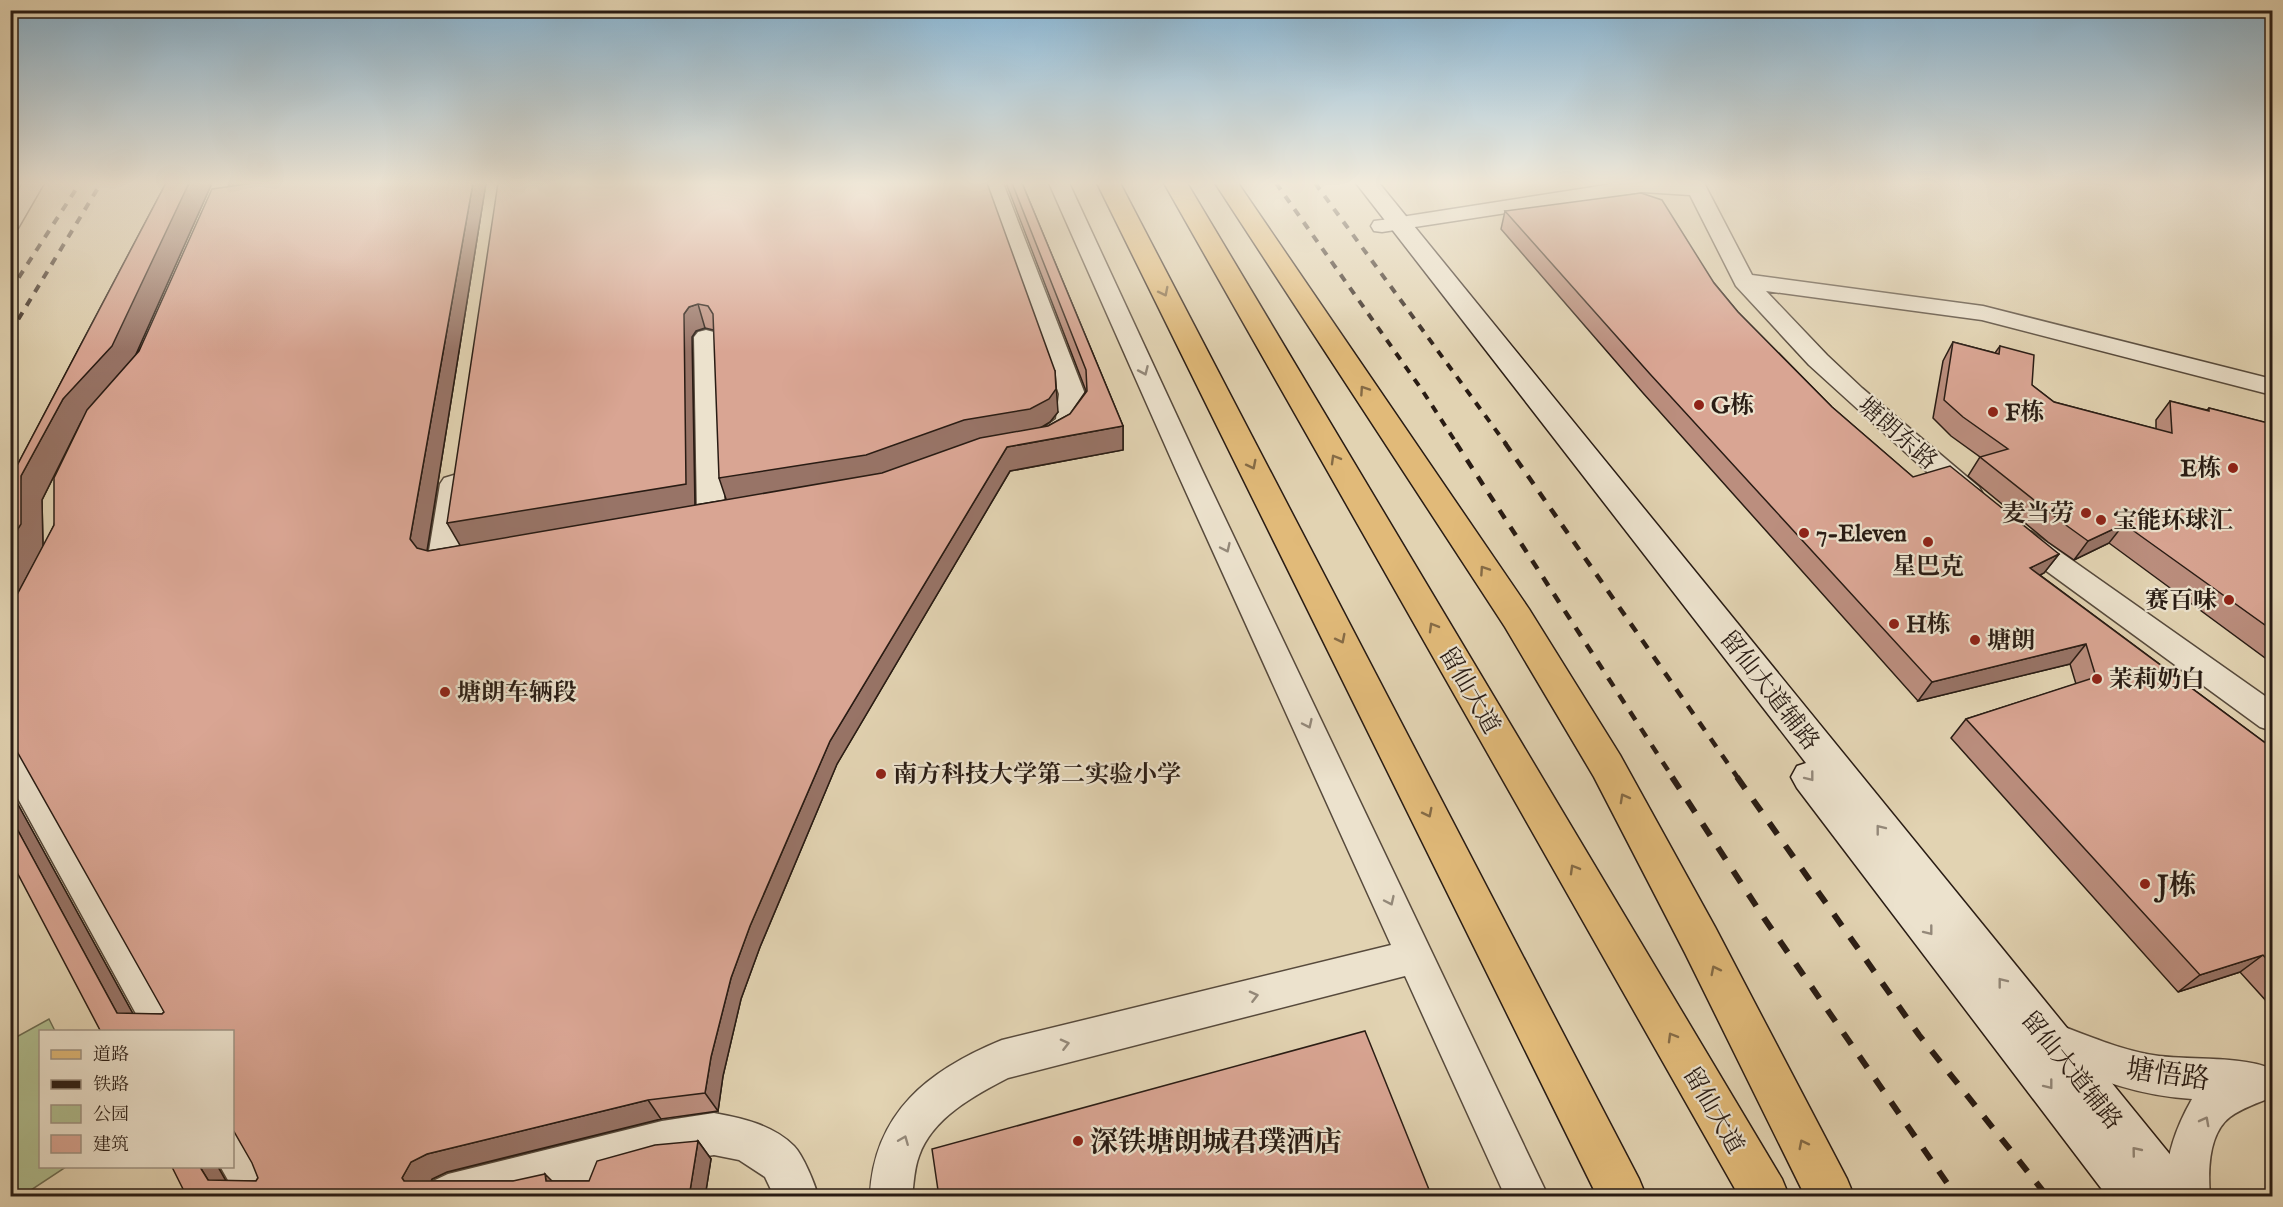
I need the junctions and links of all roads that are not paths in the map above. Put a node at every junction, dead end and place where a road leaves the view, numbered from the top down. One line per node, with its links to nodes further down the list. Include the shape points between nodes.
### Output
1 (1014, 239): 12 (street, via 1072,394 1073,412 1061,430 1040,442)
2 (1085, 239): 18 (street, one-way to 18)
3 (1137, 239): 29 (main road, one-way to 29)
4 (1208, 239): 30 (main road, 留仙大道, one-way to 4)
5 (1264, 239): 31 (main road, one-way to 5, via 1607,766 1517,618)
6 (1401, 239): 32 (main road, 留仙大道辅路, one-way to 32)
7 (1402, 239): 20 (main road, 留仙大道辅路, one-way to 7)
8 (1723, 239): 9 (street, 塘朗东路)
9 (1744, 281): 11 (street, via 1983,313); 16 (street, 塘朗东路, via 1818,360 1888,426 2037,551)
10 (706, 337): 14 (street)
11 (2272, 387)
12 (1019, 446)
13 (458, 456): 15 (street, via 442,563)
14 (710, 517)
15 (489, 555)
16 (2272, 718)
17 (10, 752): 19 (street)
18 (1416, 956): 27 (street, one-way to 18, via 891,1172 908,1131 933,1101 962,1080 1002,1060); 28 (street)
19 (167, 1030)
20 (2047, 1039): 21 (street, 塘悟路, via 2140,1073 2194,1080); 33 (main road, 留仙大道辅路, one-way to 20)
21 (2265, 1081): 34 (street, 塘悟路, one-way to 21, via 2193,1143 2213,1105)
22 (234, 1150): 24 (street)
23 (589, 1178): 25 (street); 26 (street, via 662,1142 714,1134 747,1140 780,1162)
24 (261, 1197)
25 (448, 1197)
26 (797, 1197)
27 (891, 1197)
28 (1527, 1197)
29 (1622, 1197)
30 (1765, 1197)
31 (1830, 1197)
32 (2136, 1197)
33 (2173, 1197)
34 (2189, 1197)

